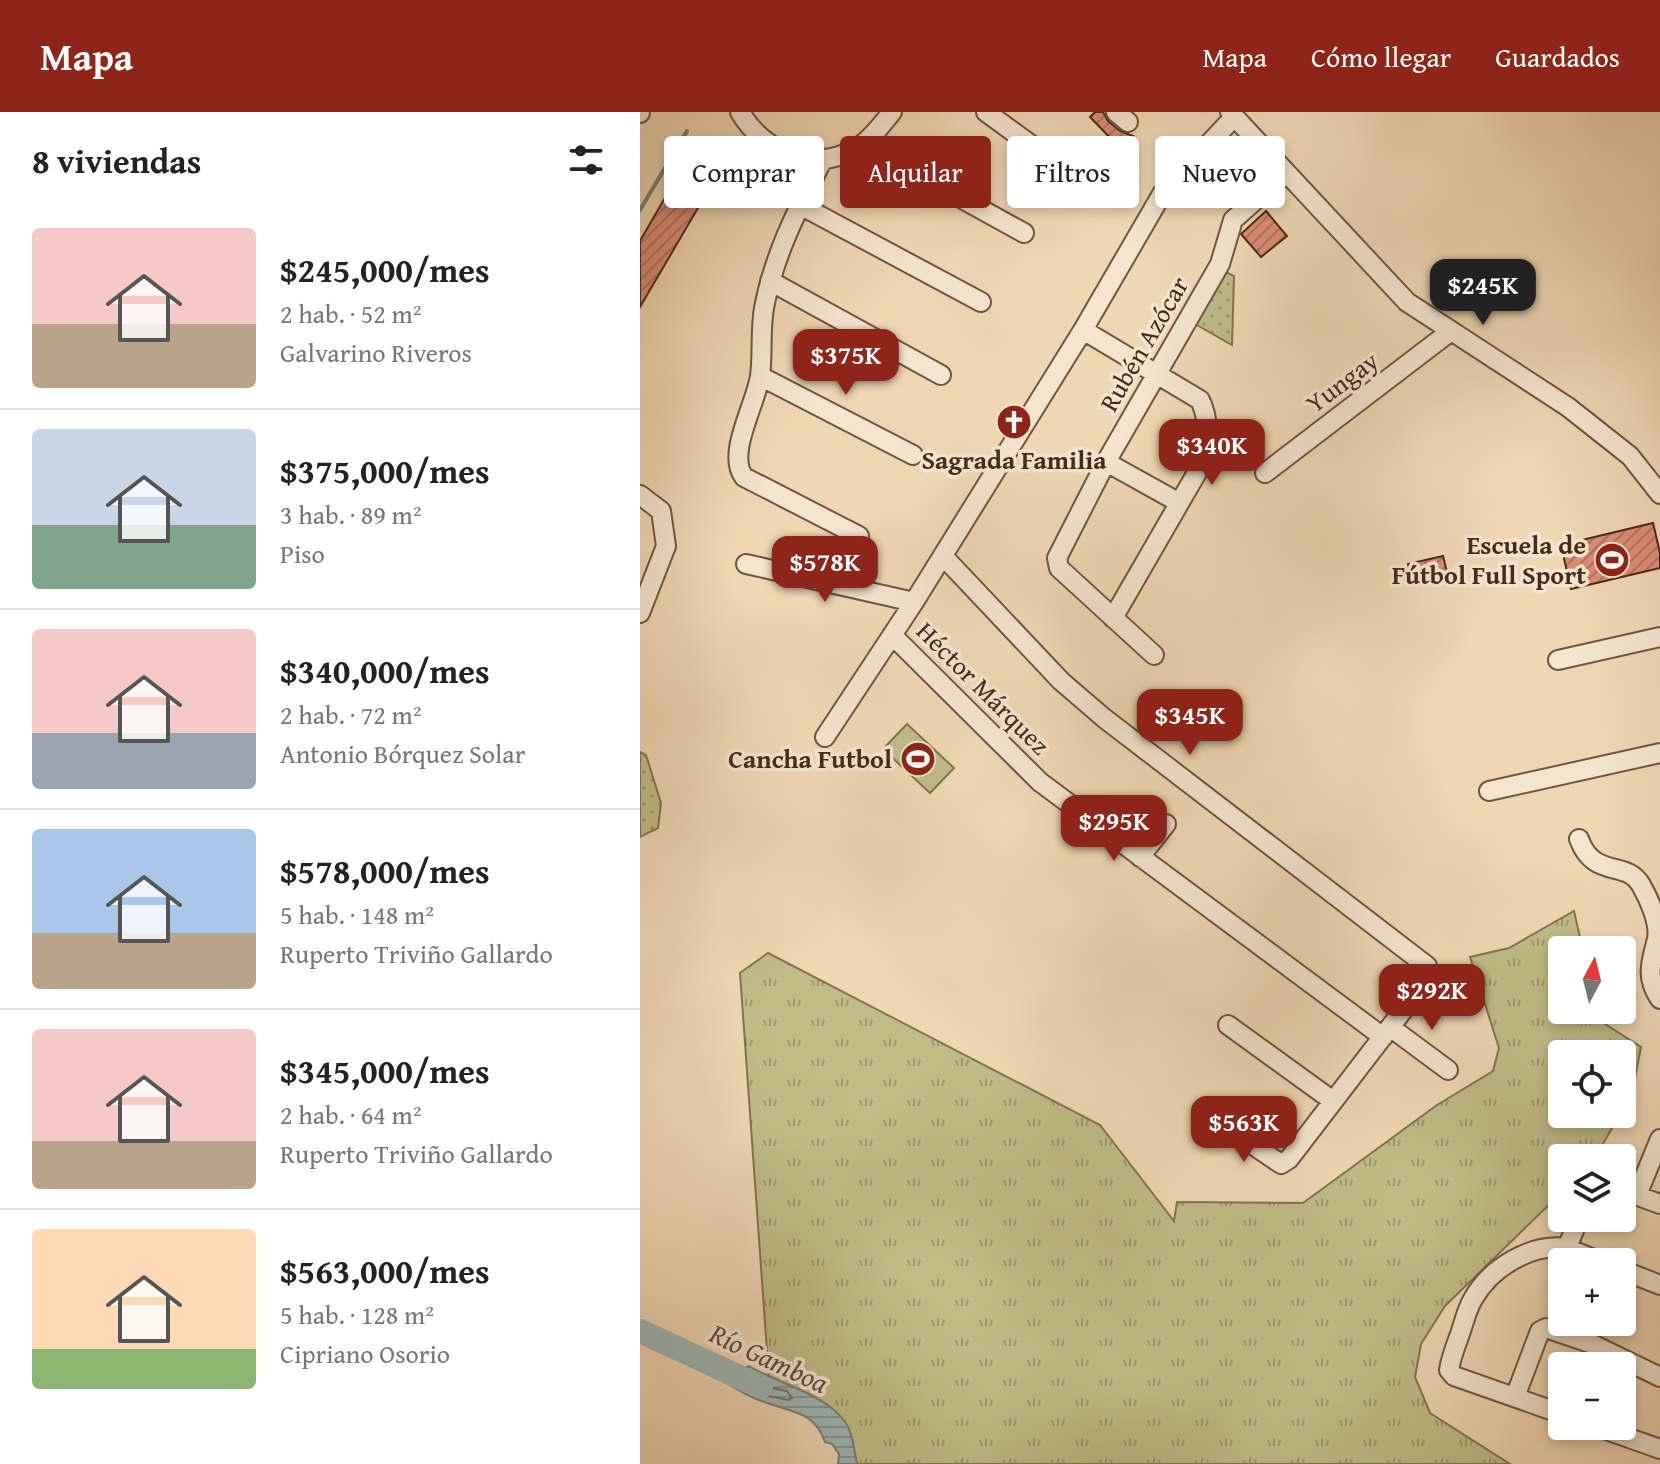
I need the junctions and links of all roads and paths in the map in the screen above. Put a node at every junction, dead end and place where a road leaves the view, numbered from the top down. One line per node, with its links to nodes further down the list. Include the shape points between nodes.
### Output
1 (740, 112): 5 (street)
2 (986, 112): 7 (street)
3 (883, 115): 6 (street)
4 (1232, 115): 8 (street); 15 (street, via 1162,194)
5 (758, 136)
6 (869, 136)
7 (1019, 136)
8 (1286, 173): 16 (street, via 1407,302); 17 (street, Rubén Azócar, via 1233,220 1220,264)
9 (799, 208): 13 (street)
10 (806, 208): 14 (street)
11 (979, 208): 12 (street)
12 (1024, 233)
13 (770, 281): 18 (street); 19 (street)
14 (981, 302)
15 (1083, 330): 17 (street); 27 (street)
16 (1451, 331): 22 (street, Yungay); 23 (street, via 1568,407 1630,456)
17 (1157, 373): 21 (street, Rubén Azócar); 25 (street, via 1200,400 1204,409 1206,457)
18 (941, 375)
19 (760, 376): 20 (street); 26 (street, via 737,458 741,473)
20 (913, 455)
21 (1106, 462): 25 (street); 32 (street, Rubén Azócar, via 1057,558 1059,568)
22 (1265, 473)
23 (1660, 494)
24 (640, 495): 29 (street, via 661,511 666,546)
25 (1178, 502): 32 (street)
26 (859, 536)
27 (943, 556): 30 (street); 46 (street, via 1061,681 1104,718 1427,966 1427,979)
28 (746, 564): 30 (street)
29 (644, 587): 31 (street)
30 (914, 602): 33 (street)
31 (640, 613)
32 (1113, 618): 35 (street, Rubén Azócar)
33 (892, 635): 37 (street); 42 (street, Héctor Márquez, via 1040,782)
34 (1660, 637): 36 (street)
35 (1154, 655)
36 (1558, 660)
37 (825, 737)
38 (1660, 753): 39 (street)
39 (1489, 791)
40 (1166, 824): 42 (street)
41 (1579, 839): 43 (street, via 1593,862 1639,880)
42 (1140, 857): 46 (street, Héctor Márquez)
43 (1659, 937): 44 (street, via 1652,949 1650,976)
44 (1660, 999)
45 (1228, 1025): 48 (street)
46 (1386, 1032): 47 (street, Héctor Márquez); 48 (street)
47 (1448, 1070)
48 (1333, 1101): 49 (street, via 1281,1164)
49 (1231, 1130)
50 (1660, 1139): 51 (street)
51 (1636, 1182)
52 (1636, 1195): 53 (street)
53 (1660, 1204)
54 (1573, 1232): 56 (street)
55 (1548, 1248): 60 (street, via 1511,1262 1486,1281 1471,1301 1449,1370)
56 (1567, 1248)
57 (1636, 1276): 58 (street)
58 (1660, 1285)
59 (1660, 1377): 60 (street, via 1546,1328 1540,1331)
60 (1515, 1397): 61 (street)
61 (1548, 1409)
62 (1635, 1440): 63 (street)
63 (1660, 1449)

